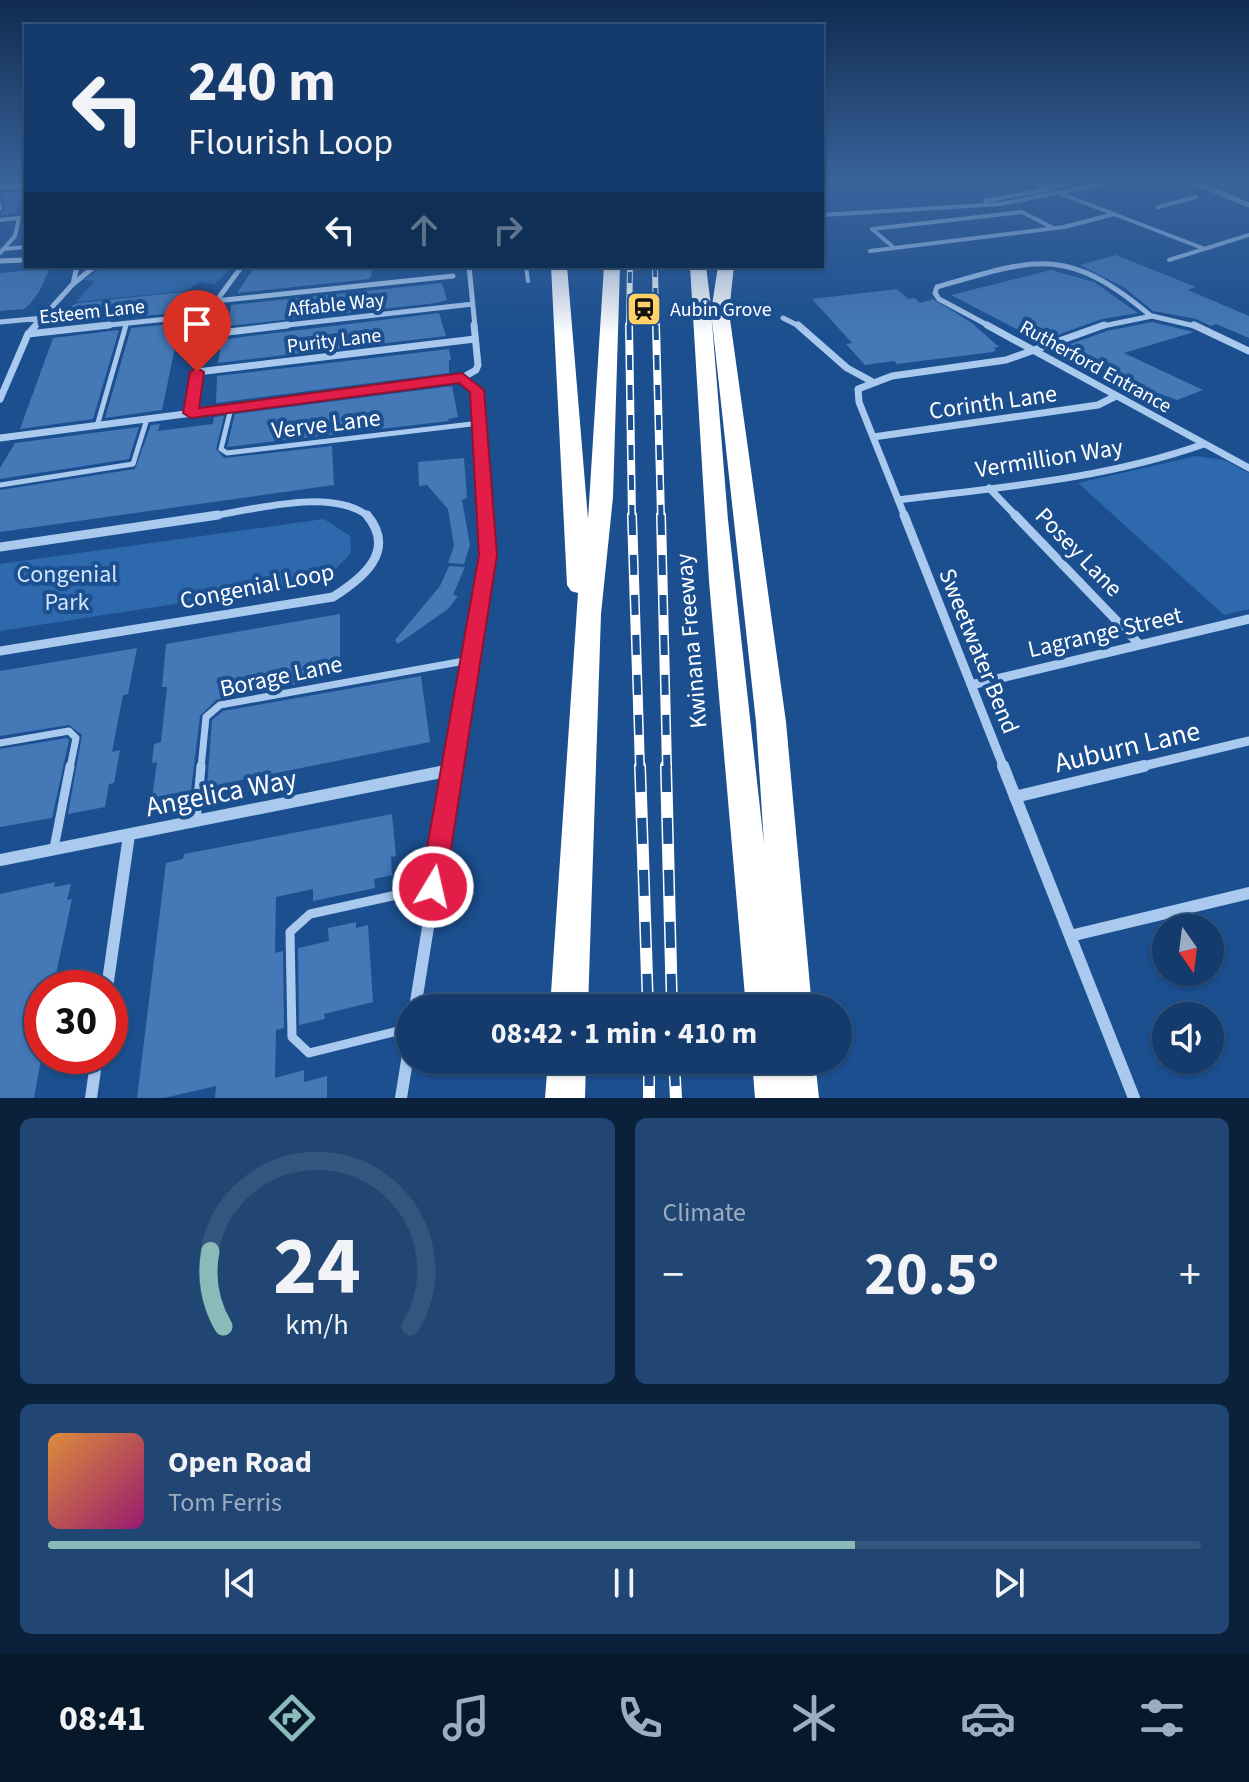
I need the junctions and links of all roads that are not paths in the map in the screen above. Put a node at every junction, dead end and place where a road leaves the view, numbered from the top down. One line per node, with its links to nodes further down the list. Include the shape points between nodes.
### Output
1 (15, 233): 10 (lane)
2 (877, 233): 6 (lane)
3 (1006, 233): 6 (lane)
4 (1164, 233): 8 (lane)
5 (1249, 235): 8 (lane)
6 (892, 246): 9 (lane)
7 (24, 248): 10 (lane)
8 (1205, 249): 12 (lane)
9 (870, 251)
10 (1, 257): 11 (street)
11 (24, 260)
12 (1169, 260)
13 (76, 268): 24 (street)
14 (93, 268): 24 (street)
15 (240, 268): 25 (street)
16 (469, 268): 26 (street)
17 (526, 268): 23 (lane)
18 (559, 268): 56 (highway, via 580,590)
19 (612, 268): 56 (highway, via 602,497)
20 (698, 268): 76 (highway, Kwinana Freeway, via 729,669)
21 (726, 268): 77 (highway, via 720,312 771,722)
22 (453, 276): 25 (street)
23 (528, 281)
24 (72, 285): 29 (street)
25 (215, 301): 27 (street)
26 (473, 304): 34 (street, Affable Way); 35 (street)
27 (206, 315): 32 (street, Esteem Lane); 34 (street)
28 (1151, 316): 36 (street); 36 (street, Rutherford Entrance, via 1126,292 1061,263 1019,264 937,287 939,299); 37 (street, via 1186,323)
29 (44, 318): 31 (street); 33 (street)
30 (783, 318): 40 (street, via 807,329 845,369)
31 (0, 322)
32 (126, 324): 33 (street, Esteem Lane); 47 (lane)
33 (28, 334): 42 (street)
34 (203, 335): 38 (street)
35 (475, 339): 38 (street, Purity Lane); 39 (street, via 478,365)
36 (1036, 351): 40 (street, via 977,366); 41 (street, Rutherford Entrance)
37 (1249, 351)
38 (197, 372): 44 (street)
39 (462, 378): 43 (street); 46 (street, via 477,390)
40 (871, 381): 48 (street, Sweetwater Bend, via 858,389)
41 (1116, 396): 48 (street, Corinth Lane, via 1098,405); 50 (street, Rutherford Entrance)
42 (0, 399)
43 (231, 408): 44 (street); 46 (lane, Verve Lane, via 221,449 227,453)
44 (191, 413): 45 (street)
45 (147, 419): 47 (street); 52 (lane, via 133,464)
46 (480, 423): 60 (street, via 488,555)
47 (97, 426): 49 (street)
48 (873, 437): 54 (street, Sweetwater Bend)
49 (0, 438)
50 (1204, 444): 51 (street, Rutherford Entrance); 53 (street, Vermillion Way, via 1164,459)
51 (1249, 468)
52 (0, 485)
53 (989, 488): 54 (street, Vermillion Way); 58 (street, Posey Lane)
54 (898, 500): 61 (street, Sweetwater Bend)
55 (0, 547): 59 (street, Congenial Loop, via 325,500 349,503 364,512 377,527 380,542 363,577 333,597)
56 (588, 614): 75 (highway)
57 (1247, 621): 58 (street, Lagrange Street)
58 (1140, 645): 61 (street, Lagrange Street)
59 (0, 651)
60 (470, 660): 64 (street); 66 (lane, Borage Lane, via 220,705 206,717)
61 (971, 685): 65 (street, Sweetwater Bend)
62 (1249, 741): 65 (street, Auburn Lane)
63 (0, 743): 68 (lane, via 69,731 76,738)
64 (451, 770): 66 (street, Angelica Way); 70 (street)
65 (1015, 797): 72 (street, Sweetwater Bend)
66 (196, 822): 67 (street, Angelica Way)
67 (129, 835): 68 (street, Angelica Way); 73 (street)
68 (54, 850): 69 (street, Angelica Way)
69 (0, 860)
70 (433, 887): 74 (street); 78 (lane, via 310,914 290,932 292,1037 309,1053)
71 (1249, 893): 72 (street)
72 (1070, 936): 89 (street, Sweetwater Bend)
73 (110, 970)
74 (417, 994)
75 (570, 994)
76 (764, 994)
77 (792, 994)
78 (396, 1031)
79 (94, 1074): 84 (street)
80 (405, 1074): 85 (street)
81 (566, 1074): 86 (highway)
82 (772, 1074): 87 (highway)
83 (797, 1074): 88 (highway)
84 (91, 1098)
85 (401, 1098)
86 (565, 1098)
87 (775, 1098)
88 (799, 1098)
89 (1134, 1098)

